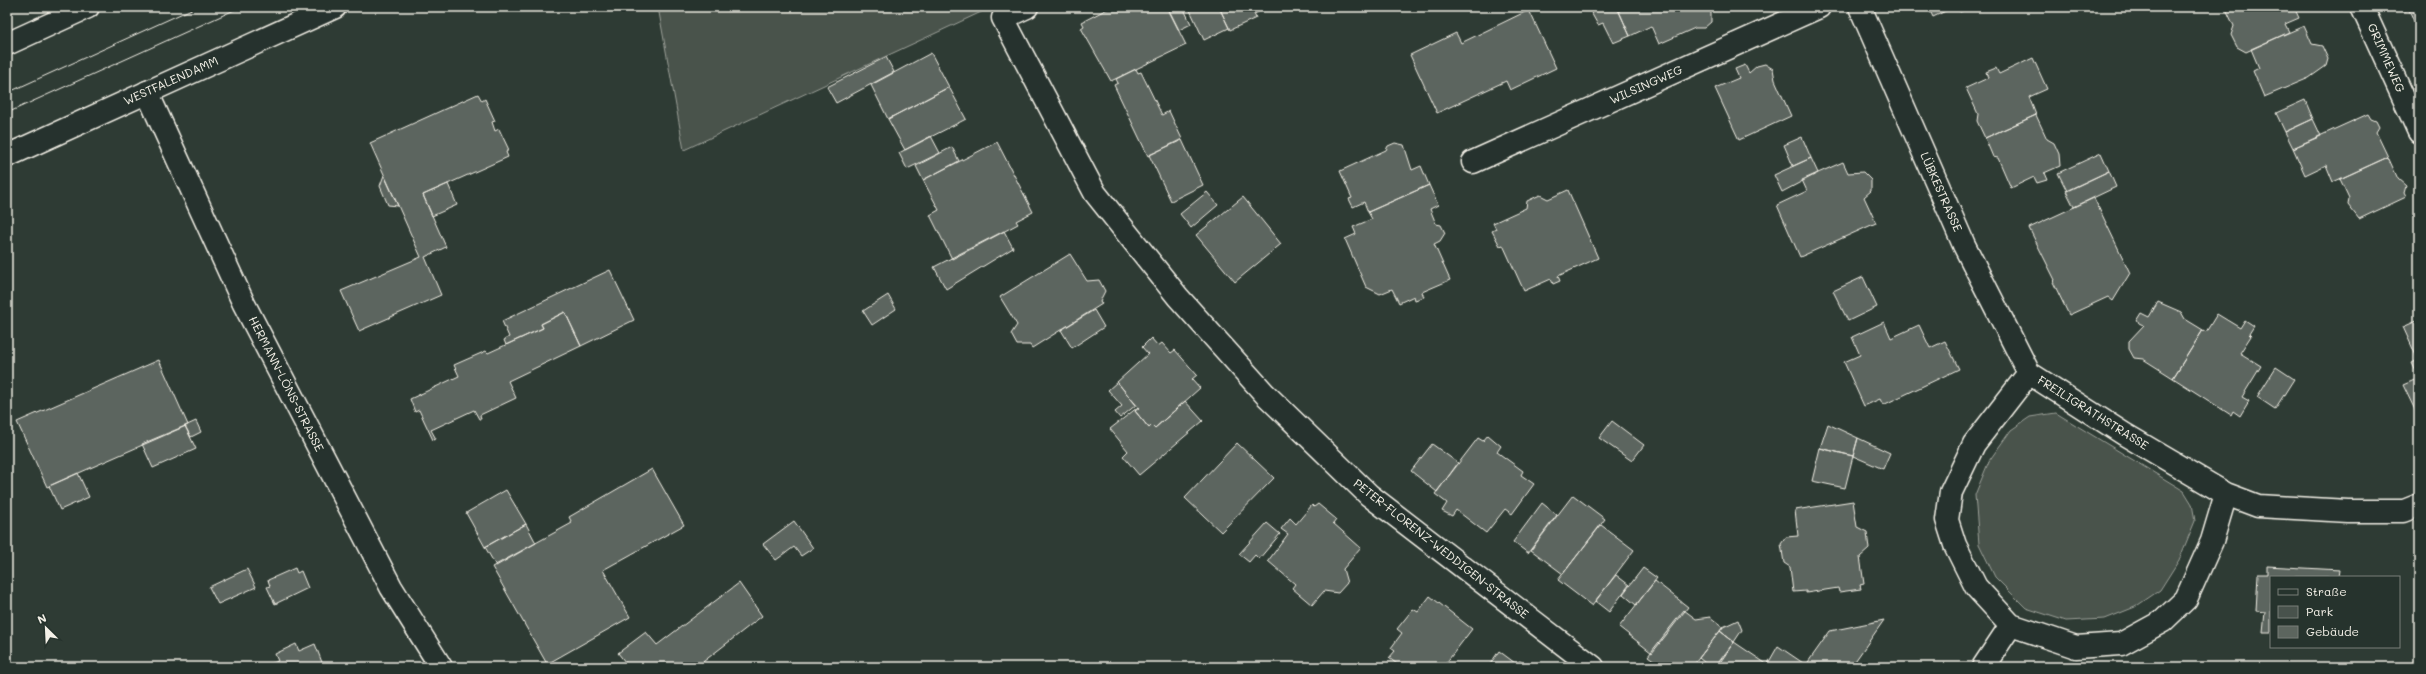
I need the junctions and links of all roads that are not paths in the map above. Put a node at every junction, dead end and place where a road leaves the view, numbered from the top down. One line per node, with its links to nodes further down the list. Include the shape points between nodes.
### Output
1 (88, 7): 7 (street)
2 (335, 7): 8 (street, WESTFALENDAMM)
3 (1027, 7): 17 (street, PETER-FLORENZ-WEDDIGEN-STRASSE, via 1003,18 1095,193 1178,298 1265,394 1369,495)
4 (1819, 7): 11 (street, WILSINGWEG)
5 (1860, 7): 12 (street, LÜBKESTRASSE, via 1964,245)
6 (2362, 7): 9 (street, GRIMMEWEG)
7 (7, 44)
8 (147, 92): 10 (street, WESTFALENDAMM); 16 (street, HERMANN-LÖNS-STRASSE, via 248,311 391,587)
9 (2419, 132)
10 (7, 156)
11 (1473, 162)
12 (2030, 373): 13 (street, FREILIGRATHSTRASSE, via 2124,434); 15 (street, FREILIGRATHSTRASSE, via 1974,444 1951,492 1947,520 1955,545 1976,587)
13 (2226, 494): 14 (street, FREILIGRATHSTRASSE, via 2258,506 2404,511); 15 (street, FREILIGRATHSTRASSE, via 2212,540 2186,599 2163,621 2121,644 2076,647)
14 (2419, 505)
15 (2011, 625): 18 (street)
16 (442, 667)
17 (1593, 667)
18 (1983, 667)

